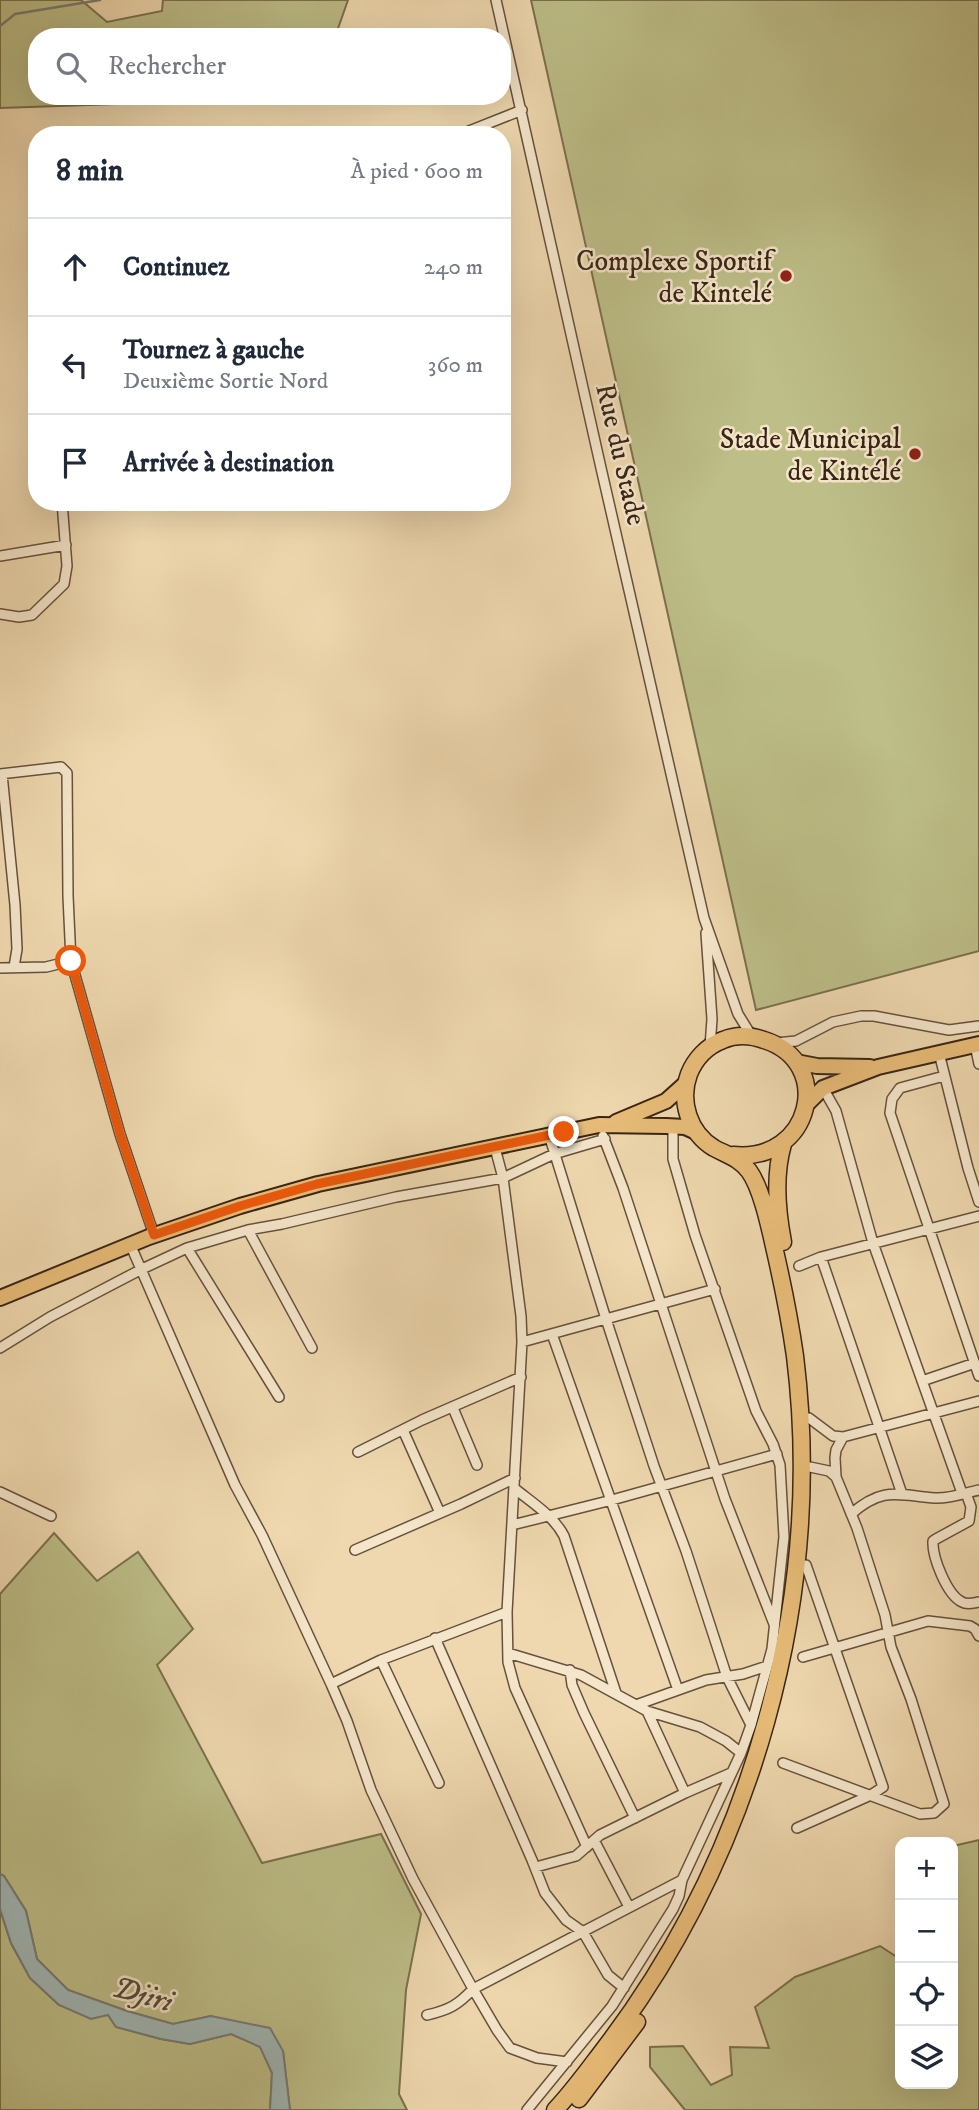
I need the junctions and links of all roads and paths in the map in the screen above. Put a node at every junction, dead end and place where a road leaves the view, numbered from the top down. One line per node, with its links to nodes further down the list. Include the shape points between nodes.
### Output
1 (496, 0): 2 (street, Rue du Stade)
2 (502, 28)
3 (511, 68): 4 (street, Rue du Stade)
4 (522, 110): 5 (street); 11 (street, Rue du Stade)
5 (482, 126)
6 (63, 511): 7 (street)
7 (66, 545): 8 (street); 9 (street, via 66,577 57,593 32,615)
8 (0, 556)
9 (0, 614)
10 (1, 774): 12 (street, via 61,767 67,773); 13 (street, via 15,905)
11 (704, 918): 16 (street, Rue du Stade, via 738,1014); 19 (street, Rue du Stade)
12 (71, 961): 13 (street); 41 (street)
13 (14, 967): 14 (street)
14 (0, 968)
15 (979, 1026): 17 (street, via 949,1030 861,1016)
16 (751, 1035): 17 (highway); 19 (highway)
17 (776, 1044): 21 (highway)
18 (977, 1044): 20 (main road); 22 (street)
19 (710, 1047): 25 (highway, via 694,1063)
20 (939, 1053): 23 (main road); 24 (street)
21 (796, 1062): 23 (main road); 27 (highway, via 803,1076)
22 (979, 1064)
23 (878, 1067): 26 (main road)
24 (944, 1076): 37 (street); 40 (street, via 900,1087 890,1106)
25 (685, 1084): 29 (main road, via 666,1101); 30 (highway, via 684,1101)
26 (823, 1088): 27 (main road); 42 (street, via 836,1111)
27 (806, 1105): 32 (highway, via 794,1133)
28 (673, 1126): 29 (main road); 30 (main road); 48 (street, via 674,1165)
29 (604, 1130): 31 (main road); 34 (street); 50 (street)
30 (696, 1132): 35 (highway, via 712,1147)
31 (549, 1135): 33 (main road); 34 (street)
32 (782, 1144): 35 (highway, via 759,1155); 64 (highway, via 779,1222 799,1320)
33 (495, 1148): 36 (street); 41 (main road, via 317,1184)
34 (554, 1154): 36 (street); 51 (street)
35 (733, 1155): 122 (highway, via 752,1175 768,1223 795,1355 800,1499 792,1592 768,1713 740,1803 701,1892)
36 (503, 1178): 39 (street); 53 (street)
37 (979, 1202)
38 (979, 1216): 40 (street)
39 (248, 1230): 44 (street); 55 (street)
40 (929, 1230): 42 (street); 56 (street)
41 (154, 1235): 43 (main road)
42 (873, 1243): 45 (street); 59 (street)
43 (130, 1244): 47 (street); 49 (main road)
44 (187, 1248): 47 (street); 60 (street)
45 (821, 1257): 46 (street); 65 (street)
46 (799, 1266)
47 (142, 1269): 54 (street); 101 (street, via 235,1485)
48 (715, 1289): 50 (street); 69 (street, via 756,1411)
49 (0, 1298)
50 (660, 1303): 51 (street); 72 (street)
51 (606, 1319): 52 (street); 75 (street)
52 (552, 1334): 53 (street); 80 (street)
53 (522, 1342): 58 (street)
54 (0, 1348)
55 (312, 1348)
56 (975, 1363): 57 (street); 59 (street)
57 (979, 1376)
58 (521, 1377): 62 (street); 74 (street)
59 (922, 1381): 63 (street)
60 (279, 1397)
61 (979, 1401): 63 (street)
62 (453, 1408): 66 (street); 70 (street)
63 (934, 1413): 65 (street); 78 (street)
64 (809, 1418): 67 (street, via 833,1436); 71 (highway)
65 (880, 1426): 67 (street); 79 (street)
66 (403, 1430): 68 (street); 81 (street)
67 (843, 1437): 73 (street, via 836,1450)
68 (358, 1452)
69 (777, 1454): 72 (street); 90 (street, via 784,1537)
70 (477, 1465)
71 (810, 1467): 73 (street); 87 (highway)
72 (716, 1471): 75 (street); 90 (street)
73 (836, 1477): 82 (street)
74 (514, 1483): 81 (street); 84 (street); 85 (street)
75 (662, 1486): 80 (street); 100 (street)
76 (979, 1490): 78 (street)
77 (0, 1492): 83 (street)
78 (964, 1493): 79 (street, via 936,1498); 88 (street, via 971,1507 969,1521 933,1541 933,1549 953,1595 966,1603)
79 (902, 1494): 82 (street, via 871,1499)
80 (612, 1500): 84 (street); 102 (street)
81 (440, 1513): 86 (street)
82 (851, 1514): 91 (street)
83 (51, 1516)
84 (548, 1516): 85 (street); 103 (street, via 564,1536)
85 (512, 1525): 89 (street)
86 (355, 1550)
87 (806, 1564): 94 (street); 122 (highway, via 781,1703 747,1812 673,1965)
88 (979, 1602)
89 (507, 1612): 93 (street); 95 (street)
90 (775, 1626): 98 (street)
91 (888, 1633): 92 (street, via 932,1621 970,1626); 94 (street); 112 (street, via 944,1804 933,1813 919,1814)
92 (979, 1636)
93 (435, 1639): 97 (street); 116 (street)
94 (835, 1648): 96 (street); 112 (street, via 883,1784)
95 (508, 1653): 99 (street); 115 (street, via 515,1688)
96 (803, 1657)
97 (381, 1660): 101 (street); 110 (street)
98 (767, 1667): 100 (street); 106 (street)
99 (570, 1670): 103 (street); 113 (street, via 584,1713)
100 (727, 1677): 102 (street); 106 (street)
101 (331, 1684): 121 (street, via 371,1790)
102 (678, 1690): 104 (street)
103 (616, 1693): 104 (street)
104 (636, 1704): 105 (street)
105 (647, 1711): 107 (street, via 700,1727); 111 (street)
106 (751, 1725): 107 (street)
107 (741, 1753): 109 (street)
108 (782, 1763): 112 (street)
109 (732, 1773): 111 (street); 117 (street)
110 (439, 1783)
111 (685, 1793): 113 (street)
112 (871, 1795): 114 (street)
113 (635, 1818): 115 (street)
114 (797, 1828)
115 (591, 1844): 116 (street, via 576,1856); 118 (street)
116 (536, 1867): 119 (street, via 545,1893 566,1920)
117 (682, 1880): 118 (street); 120 (street, via 673,1909)
118 (629, 1907): 119 (street)
119 (583, 1932): 120 (street, via 608,1976); 121 (street)
120 (624, 1988): 124 (street)
121 (473, 1989): 123 (street, via 460,2003); 124 (street, via 510,2048)
122 (637, 2014): 126 (highway); 127 (highway, via 612,2057)
123 (428, 2015)
124 (567, 2062): 125 (street)
125 (527, 2110)
126 (555, 2110)
127 (569, 2110)

